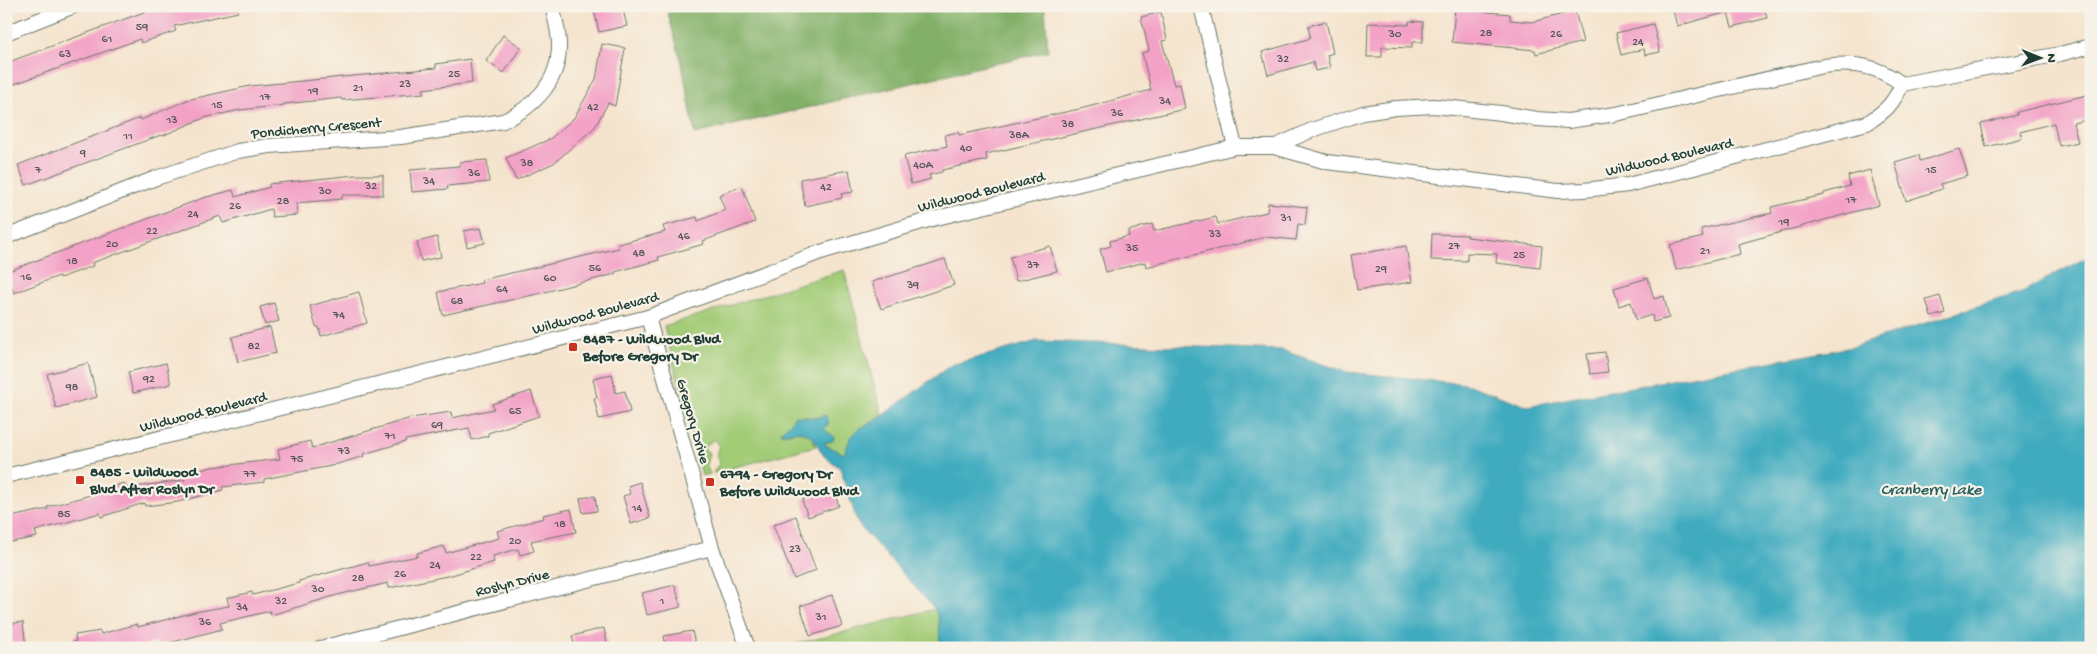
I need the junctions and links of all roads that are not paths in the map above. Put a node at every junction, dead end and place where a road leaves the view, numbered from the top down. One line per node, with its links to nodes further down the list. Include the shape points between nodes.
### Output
1 (74, 6): 4 (street)
2 (552, 6): 9 (street, Pondicherry Crescent, via 560,46 558,63 531,105 518,115 503,121 401,137 238,151 156,178)
3 (1201, 6): 8 (street)
4 (6, 33)
5 (2091, 46): 6 (street)
6 (1902, 84): 7 (street, Wildwood Boulevard, via 1887,73 1856,64 1840,64 1616,114 1568,121 1434,106 1396,108 1364,113); 7 (street, Wildwood Boulevard, via 1894,101 1867,123 1628,185 1584,190 1558,191 1327,162)
7 (1274, 146): 8 (street, Wildwood Boulevard)
8 (1234, 147): 10 (street, Wildwood Boulevard, via 932,219 821,252)
9 (6, 236)
10 (648, 318): 11 (street, Wildwood Boulevard); 12 (street, Gregory Drive)
11 (6, 476)
12 (712, 548): 13 (street, Roslyn Drive); 14 (street, Gregory Drive)
13 (321, 648)
14 (748, 648)

